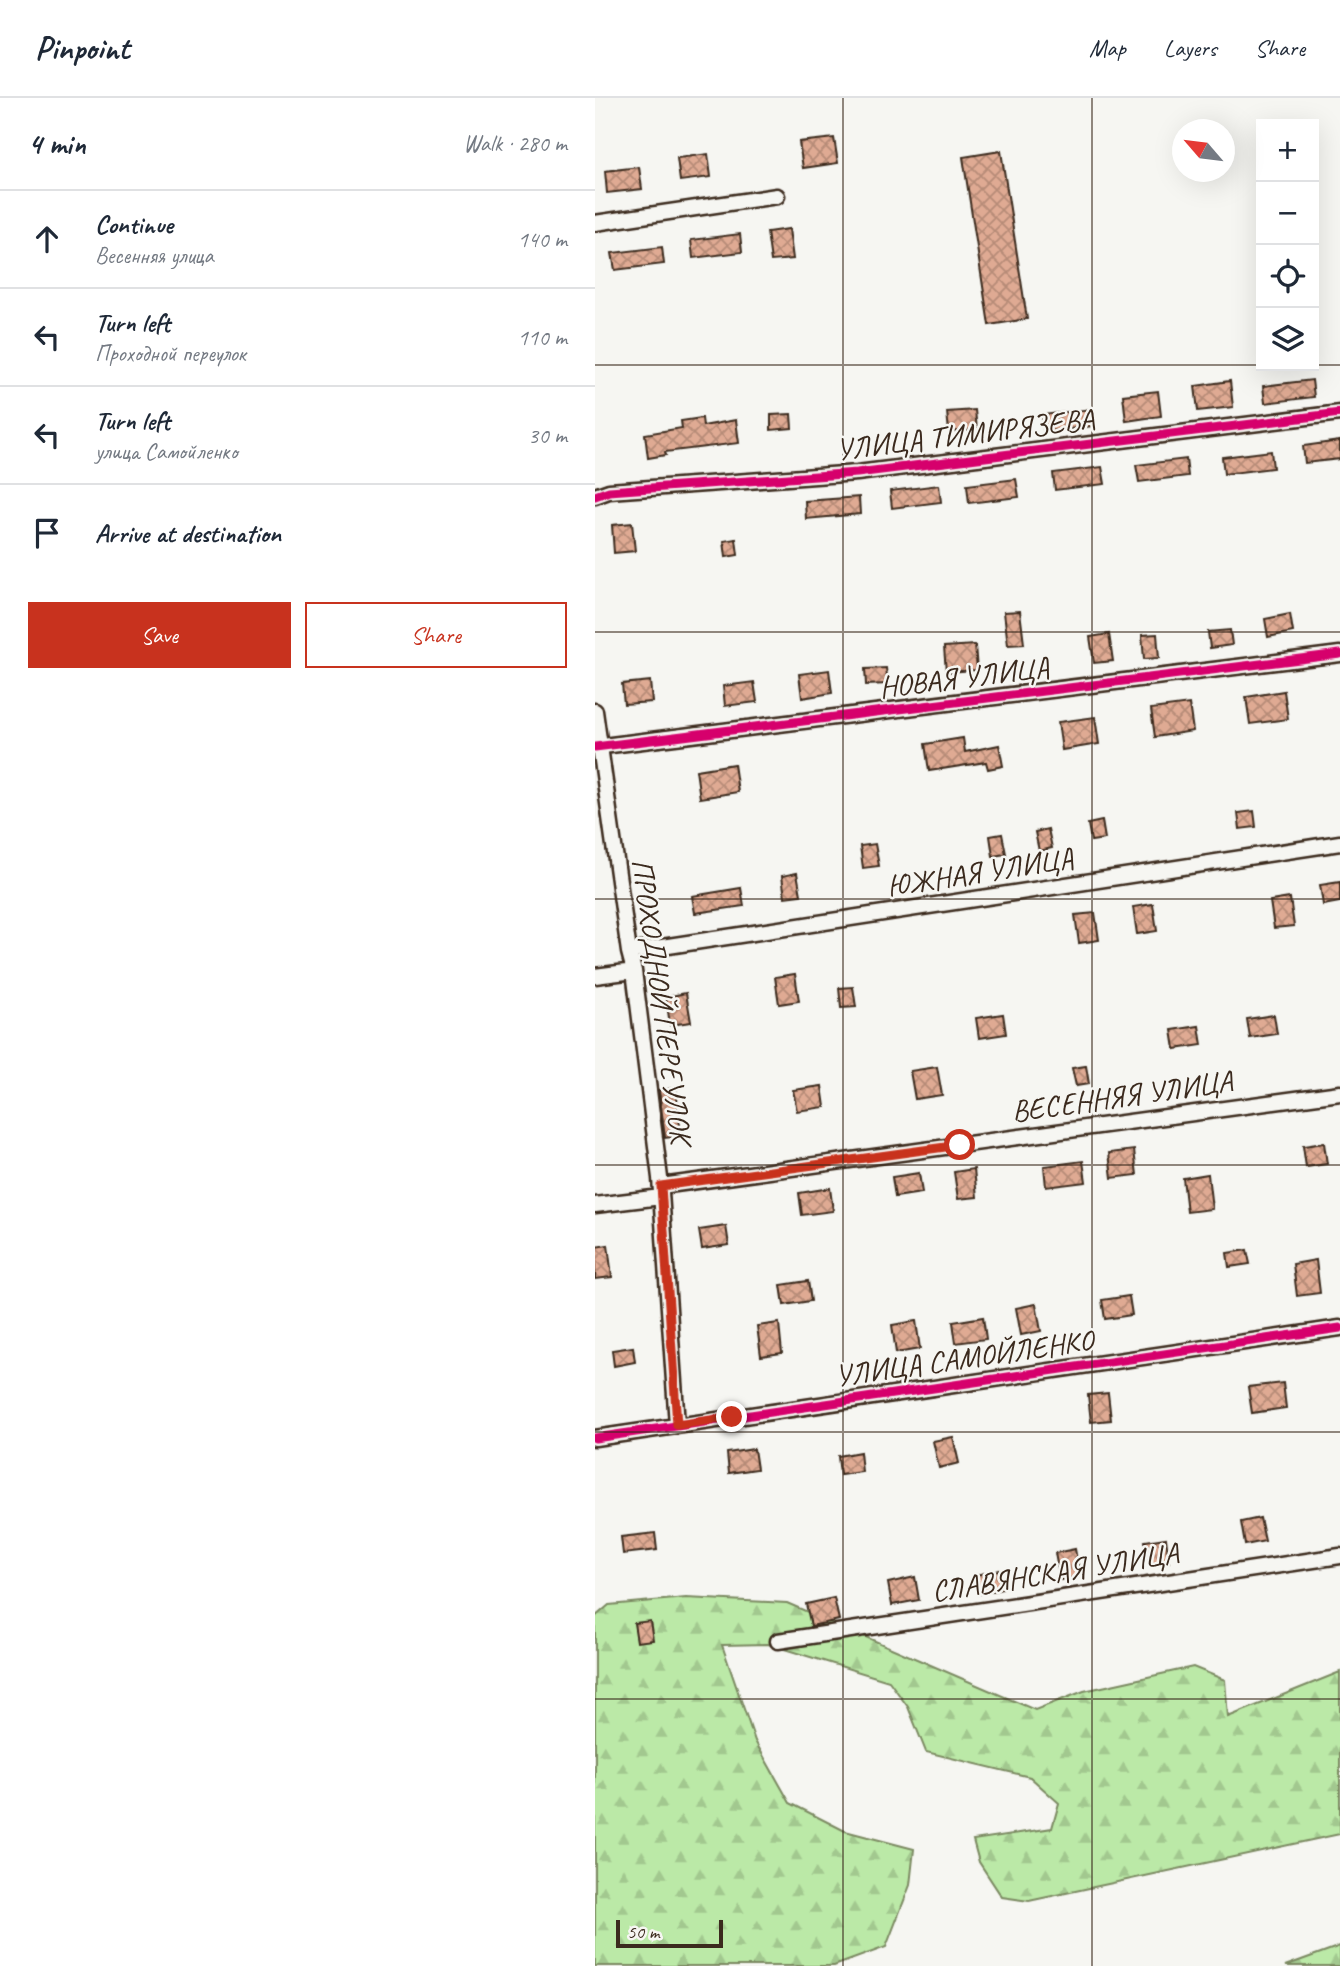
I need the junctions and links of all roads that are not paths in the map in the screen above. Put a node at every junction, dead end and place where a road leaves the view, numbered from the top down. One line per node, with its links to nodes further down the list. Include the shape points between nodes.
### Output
1 (777, 196): 2 (street)
2 (595, 223)
3 (1340, 413): 4 (street, УЛИЦА ТИМИРЯЗЕВА, via 857,473 609,491)
4 (595, 496)
5 (1340, 654): 7 (street, НОВАЯ УЛИЦА)
6 (595, 710): 7 (street, ПРОХОДНОЙ ПЕРЕУЛОК)
7 (598, 747): 9 (street, ПРОХОДНОЙ ПЕРЕУЛОК)
8 (1340, 843): 9 (street, ЮЖНАЯ УЛИЦА)
9 (629, 952): 10 (street, ПРОХОДНОЙ ПЕРЕУЛОК)
10 (634, 971): 11 (street); 13 (street, ПРОХОДНОЙ ПЕРЕУЛОК)
11 (595, 976)
12 (1340, 1093): 13 (street, ВЕСЕННЯЯ УЛИЦА)
13 (661, 1191): 14 (street, ВЕСЕННЯЯ УЛИЦА); 16 (street, ПРОХОДНОЙ ПЕРЕУЛОК)
14 (595, 1205)
15 (1340, 1328): 16 (street, УЛИЦА САМОЙЛЕНКО)
16 (677, 1425): 17 (street, УЛИЦА САМОЙЛЕНКО)
17 (595, 1438)
18 (1340, 1556): 19 (street, СЛАВЯНСКАЯ УЛИЦА)
19 (778, 1640)

